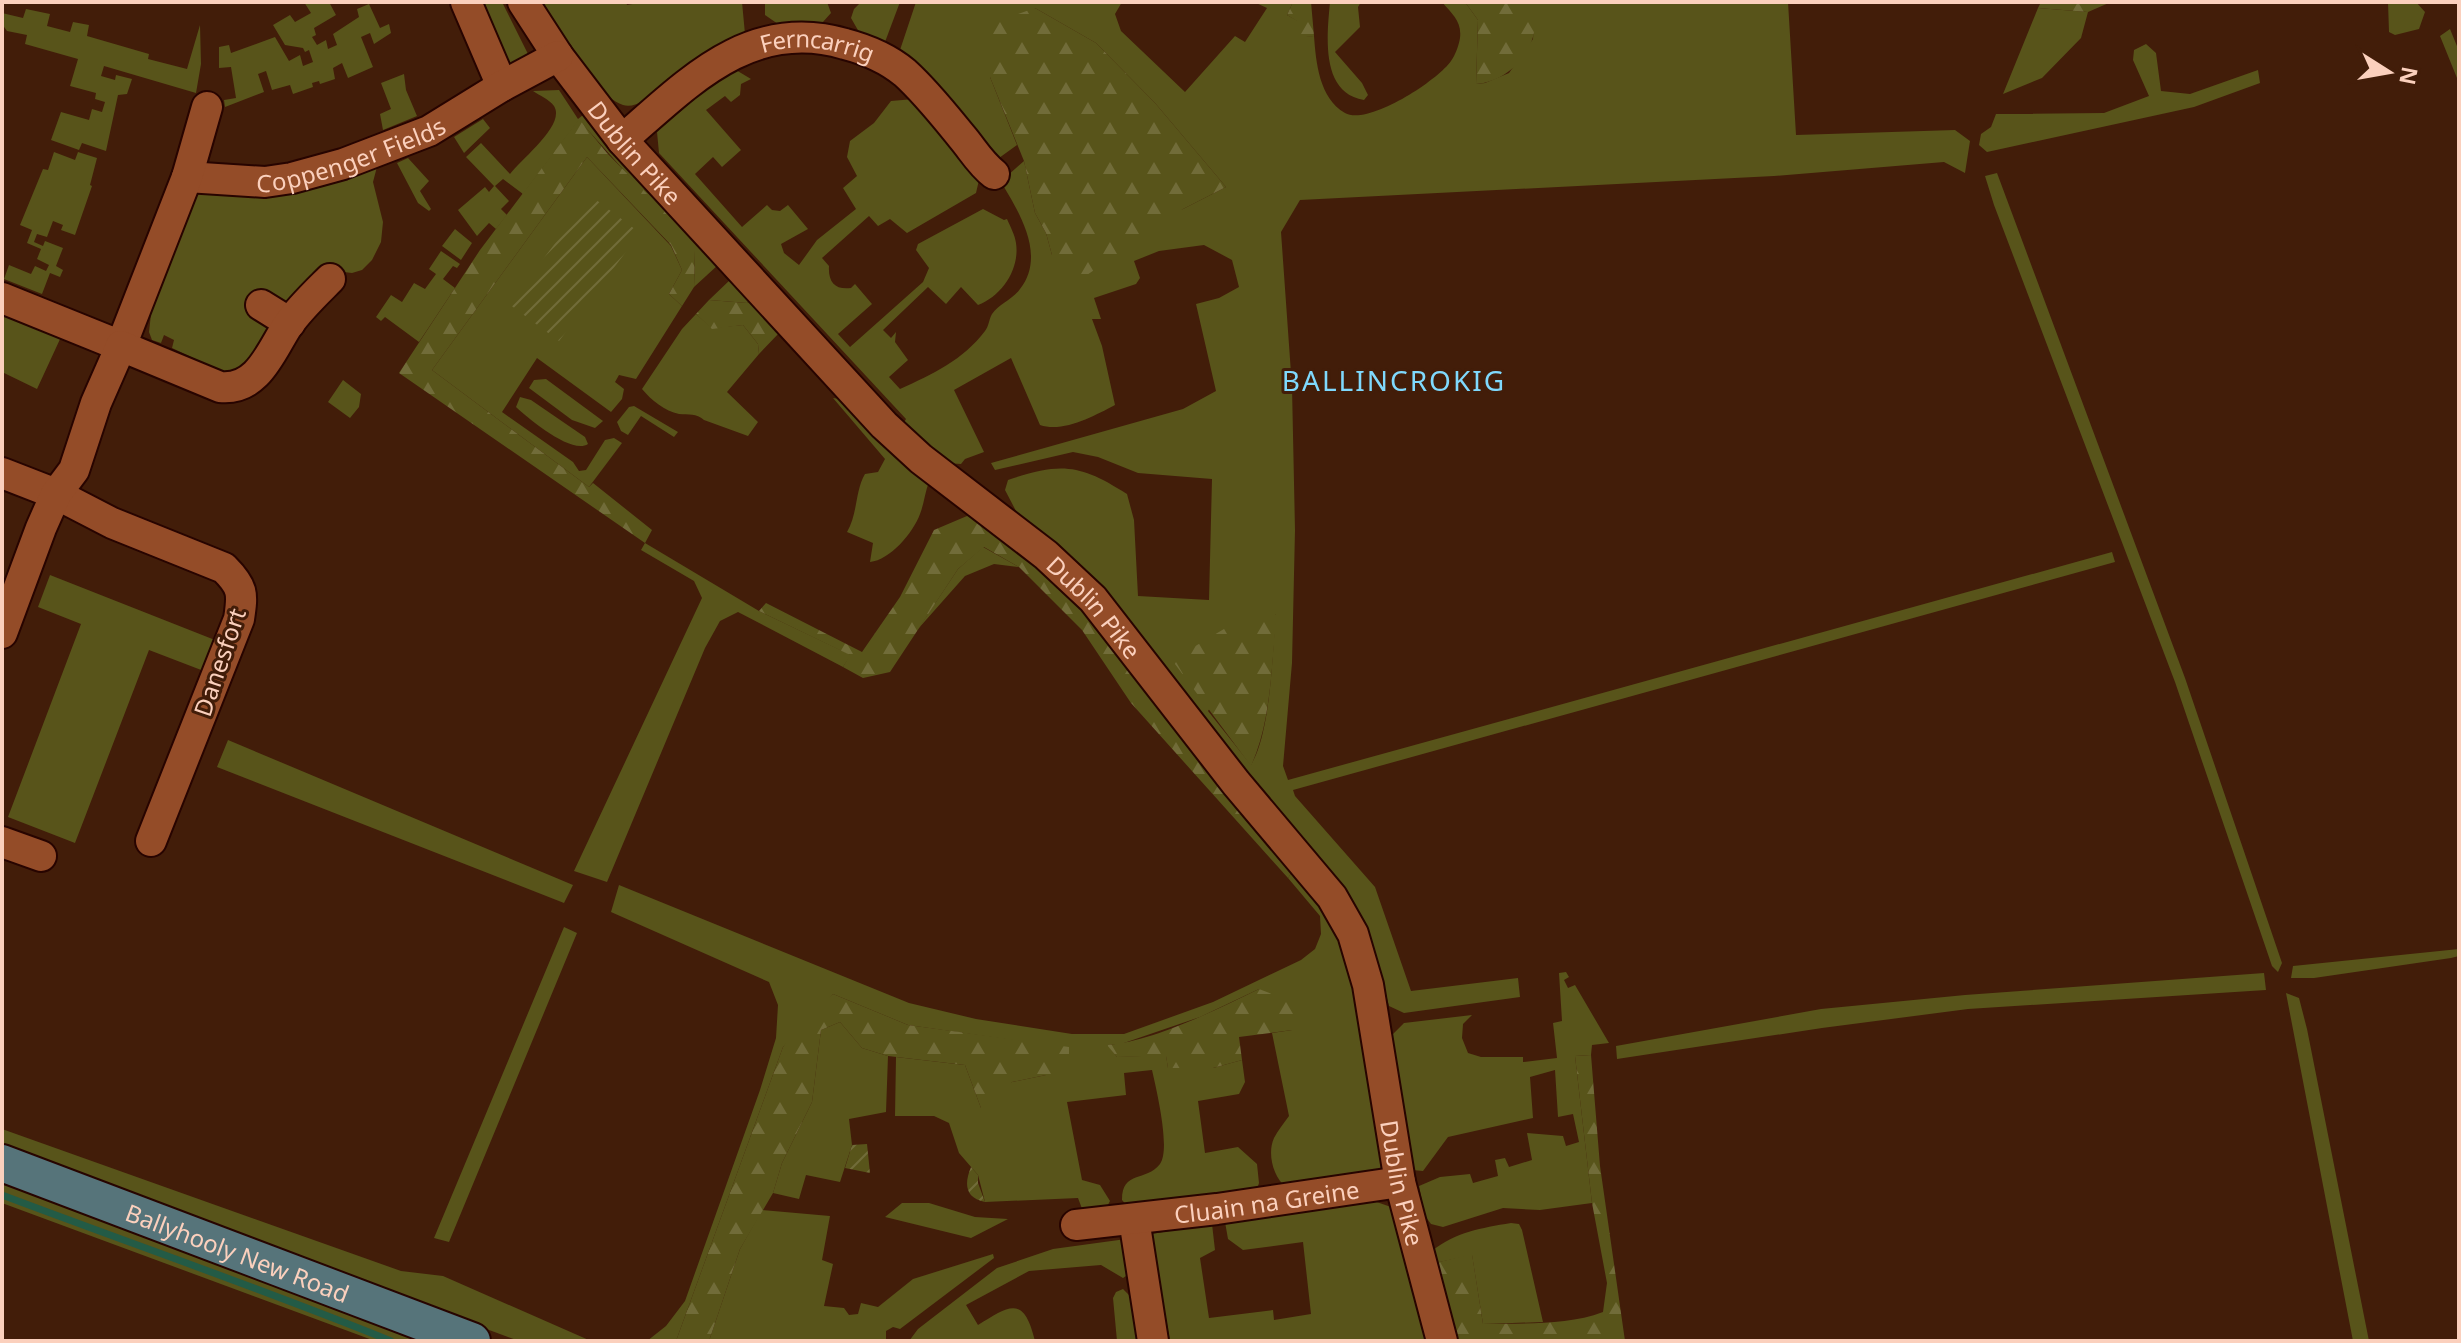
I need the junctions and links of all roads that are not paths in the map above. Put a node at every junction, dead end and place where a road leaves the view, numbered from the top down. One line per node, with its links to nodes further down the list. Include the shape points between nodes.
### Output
1 (466, 2): 4 (street)
2 (523, 2): 3 (street, Dublin Pike)
3 (558, 56): 4 (street, Coppenger Fields); 6 (street, Dublin Pike)
4 (502, 86): 8 (street, Coppenger Fields, via 429,131 343,164 265,182)
5 (207, 107): 8 (street)
6 (622, 140): 7 (street, Ferncarrig, via 703,70 759,43 807,37 886,58); 21 (street, Dublin Pike, via 884,425 1093,599 1332,897 1353,934 1368,985)
7 (994, 174)
8 (187, 177): 13 (street)
9 (330, 279): 12 (street)
10 (2, 298): 13 (street)
11 (261, 305): 12 (street)
12 (290, 323): 13 (street, via 257,375 233,389)
13 (121, 346): 15 (street, via 74,470)
14 (2, 473): 15 (street, Danesfort)
15 (56, 494): 16 (street); 17 (street, Danesfort, via 224,568 243,593 239,619)
16 (2, 633)
17 (151, 841)
18 (2, 842): 19 (street)
19 (41, 856)
20 (2, 1163): 24 (main road, Ballyhooly New Road)
21 (1400, 1182): 22 (street, Cluain na Greine); 26 (street, Dublin Pike)
22 (1134, 1219): 23 (street, Cluain na Greine); 25 (street)
23 (1076, 1225)
24 (472, 1341)
25 (1153, 1341)
26 (1442, 1341)

